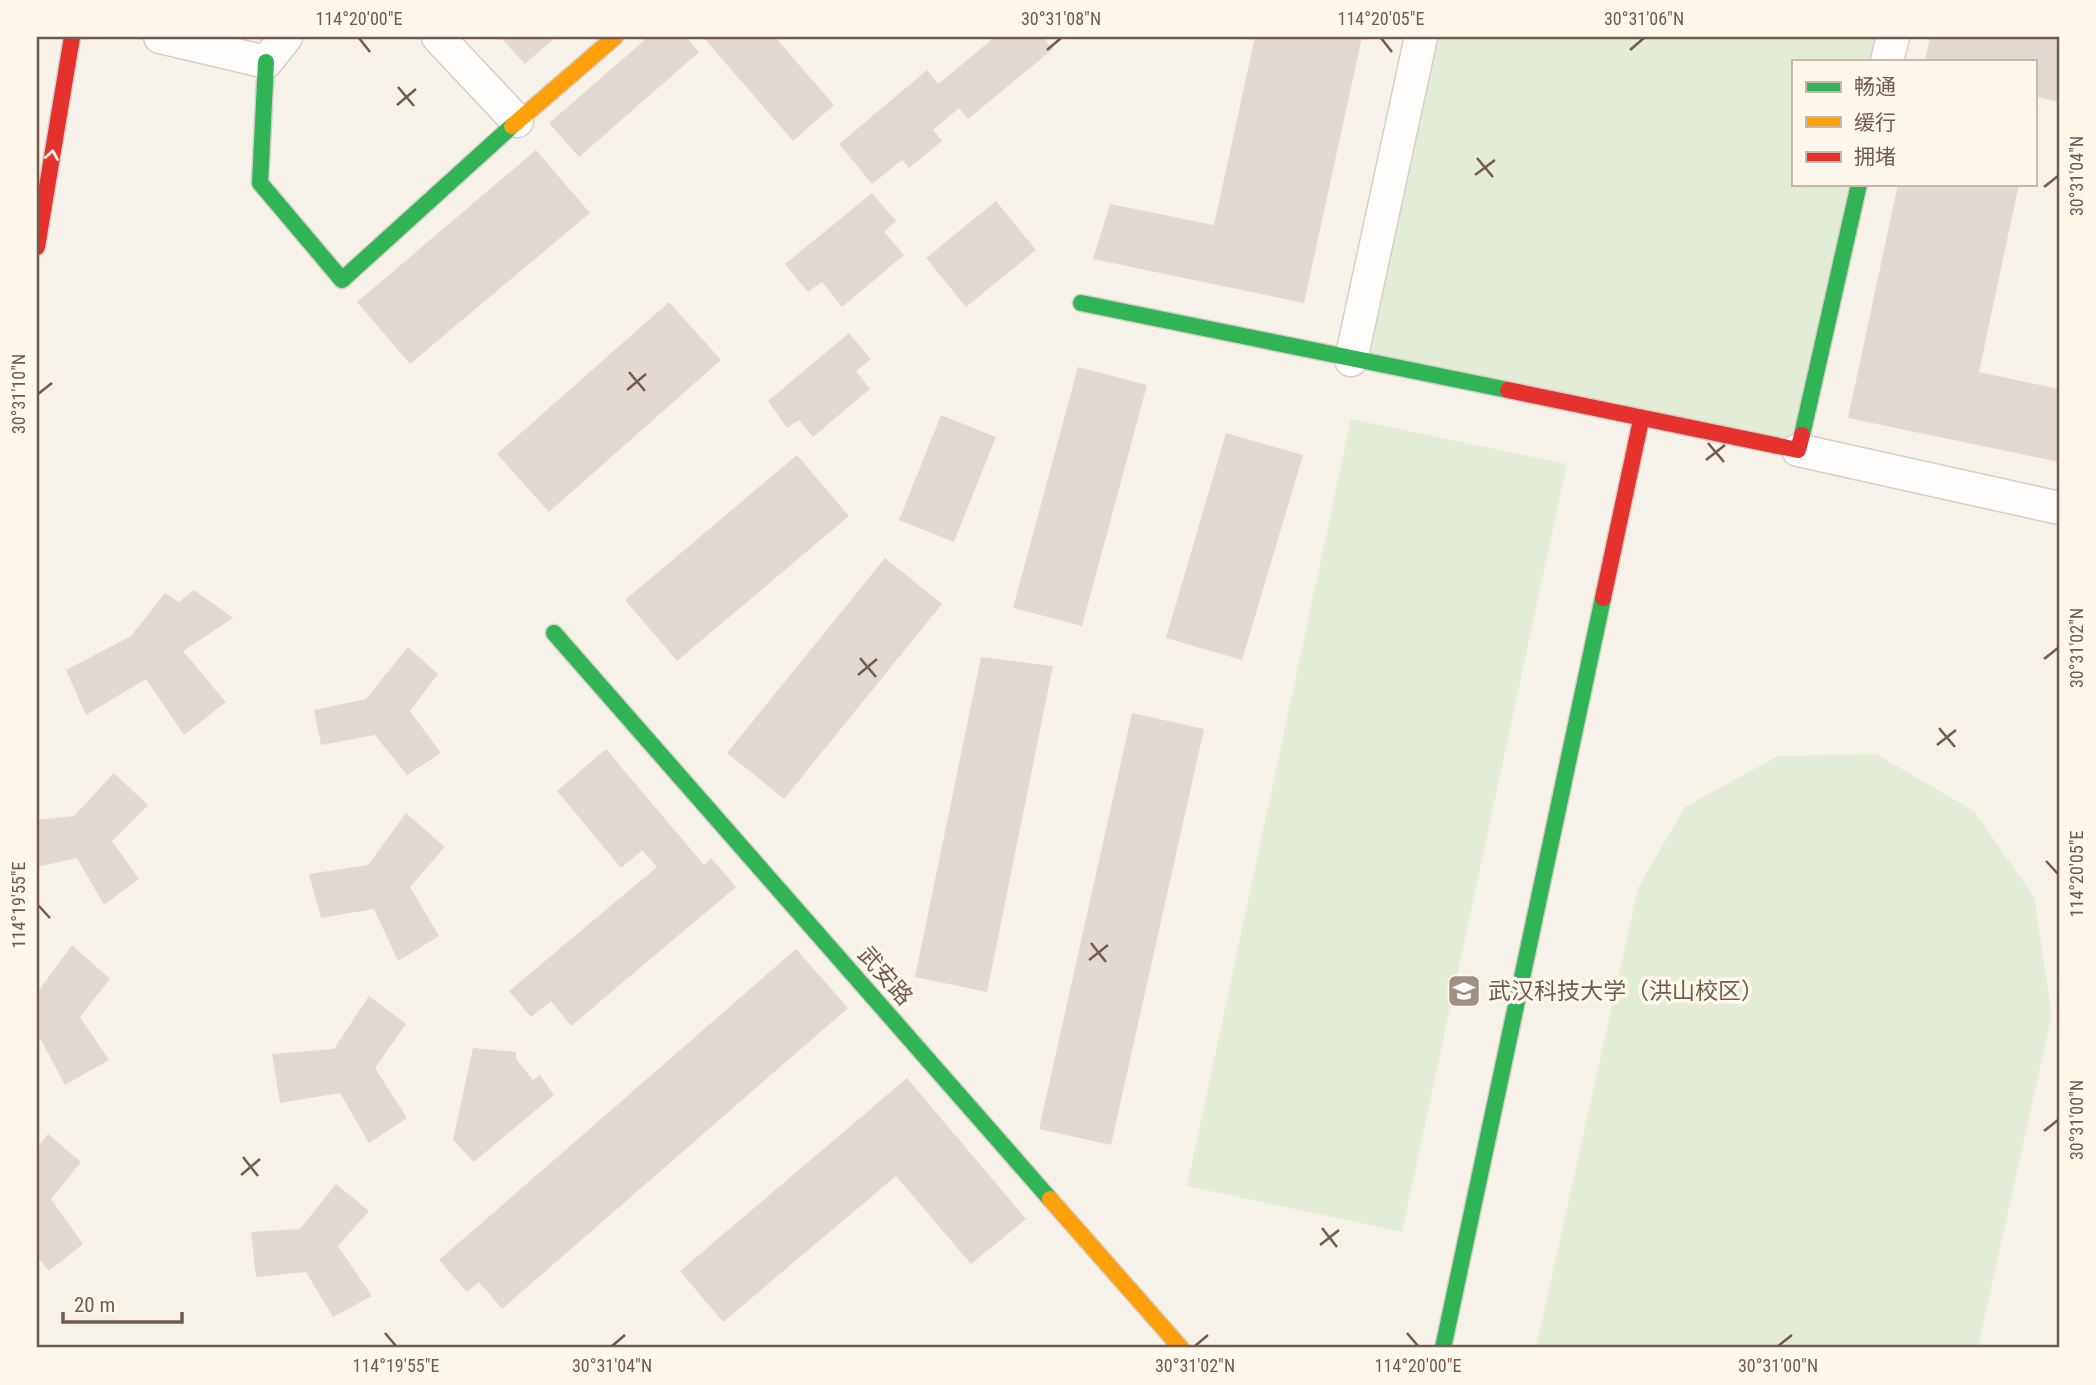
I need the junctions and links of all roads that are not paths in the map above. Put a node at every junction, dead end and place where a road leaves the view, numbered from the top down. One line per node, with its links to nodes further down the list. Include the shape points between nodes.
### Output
1 (72, 37): 12 (street, one-way to 1)
2 (160, 37): 9 (street)
3 (286, 37): 9 (street)
4 (438, 37): 10 (street)
5 (615, 37): 10 (street)
6 (1421, 37): 14 (street)
7 (1893, 37): 8 (street)
8 (1887, 60)
9 (266, 62): 10 (street, via 260,183 342,280)
10 (517, 121)
11 (1859, 186): 16 (street)
12 (37, 247)
13 (1080, 303): 14 (street)
14 (1351, 360): 15 (street)
15 (1641, 420): 16 (street); 20 (street)
16 (1798, 450): 17 (street)
17 (2059, 508)
18 (554, 633): 19 (street, 武安路)
19 (1181, 1348)
20 (1443, 1348)

